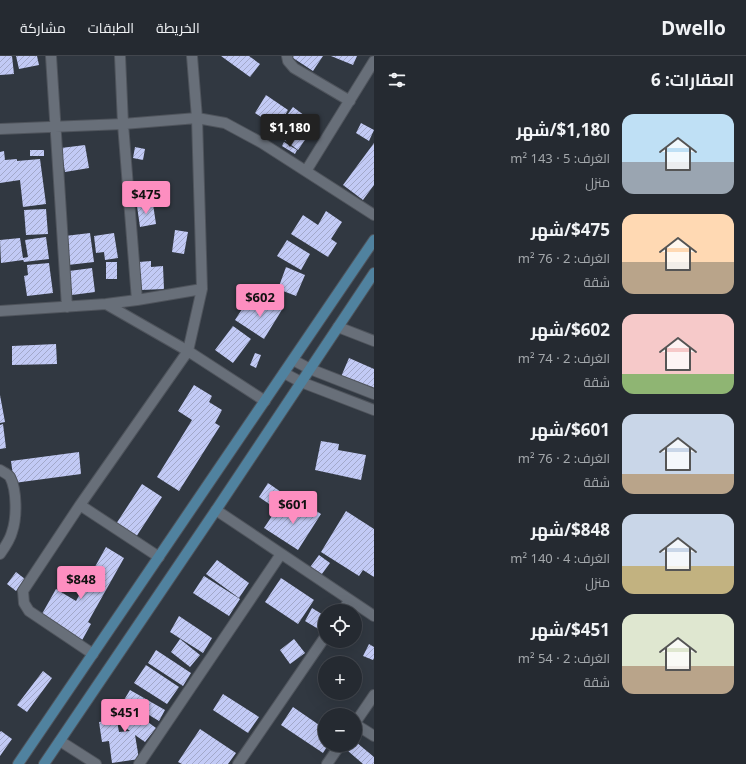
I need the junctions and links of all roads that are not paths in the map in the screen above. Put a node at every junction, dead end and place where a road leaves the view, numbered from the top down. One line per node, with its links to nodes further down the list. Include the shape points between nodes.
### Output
1 (51, 56): 9 (street)
2 (120, 56): 8 (street)
3 (192, 56): 7 (street)
4 (287, 56): 6 (street, via 294,68)
5 (374, 61): 6 (street)
6 (350, 100): 11 (street)
7 (197, 118): 8 (street); 11 (street, via 225,123); 15 (street)
8 (123, 124): 9 (street); 16 (street)
9 (54, 126): 10 (street); 18 (street)
10 (0, 129)
11 (306, 171): 12 (street)
12 (374, 215)
13 (374, 240): 23 (main road)
14 (374, 273): 20 (main road)
15 (202, 289): 16 (street); 22 (street)
16 (137, 300): 17 (street)
17 (106, 304): 18 (street); 22 (street)
18 (67, 307): 19 (street)
19 (0, 311)
20 (338, 327): 21 (street); 24 (main road)
21 (374, 341)
22 (188, 351): 28 (street); 31 (street)
23 (293, 360): 24 (street); 25 (main road)
24 (310, 368): 26 (main road); 27 (street)
25 (284, 373): 26 (street); 28 (main road)
26 (301, 382): 29 (street); 32 (main road)
27 (374, 394)
28 (265, 401): 35 (main road)
29 (374, 410)
30 (0, 470): 33 (street, via 9,476 16,510 12,532)
31 (80, 505): 35 (street); 40 (street, via 23,591 24,603 29,611)
32 (216, 510): 34 (street); 45 (main road)
33 (0, 554)
34 (281, 554): 36 (street); 50 (street)
35 (159, 557): 40 (main road)
36 (350, 600): 37 (street); 38 (street)
37 (347, 604)
38 (374, 616)
39 (318, 647): 51 (street)
40 (93, 654): 47 (main road)
41 (374, 695): 42 (street)
42 (362, 713)
43 (362, 728): 44 (street)
44 (374, 736)
45 (60, 741): 48 (main road); 49 (street)
46 (335, 752): 52 (street)
47 (18, 764)
48 (44, 764)
49 (96, 764)
50 (139, 764)
51 (238, 764)
52 (327, 764)

